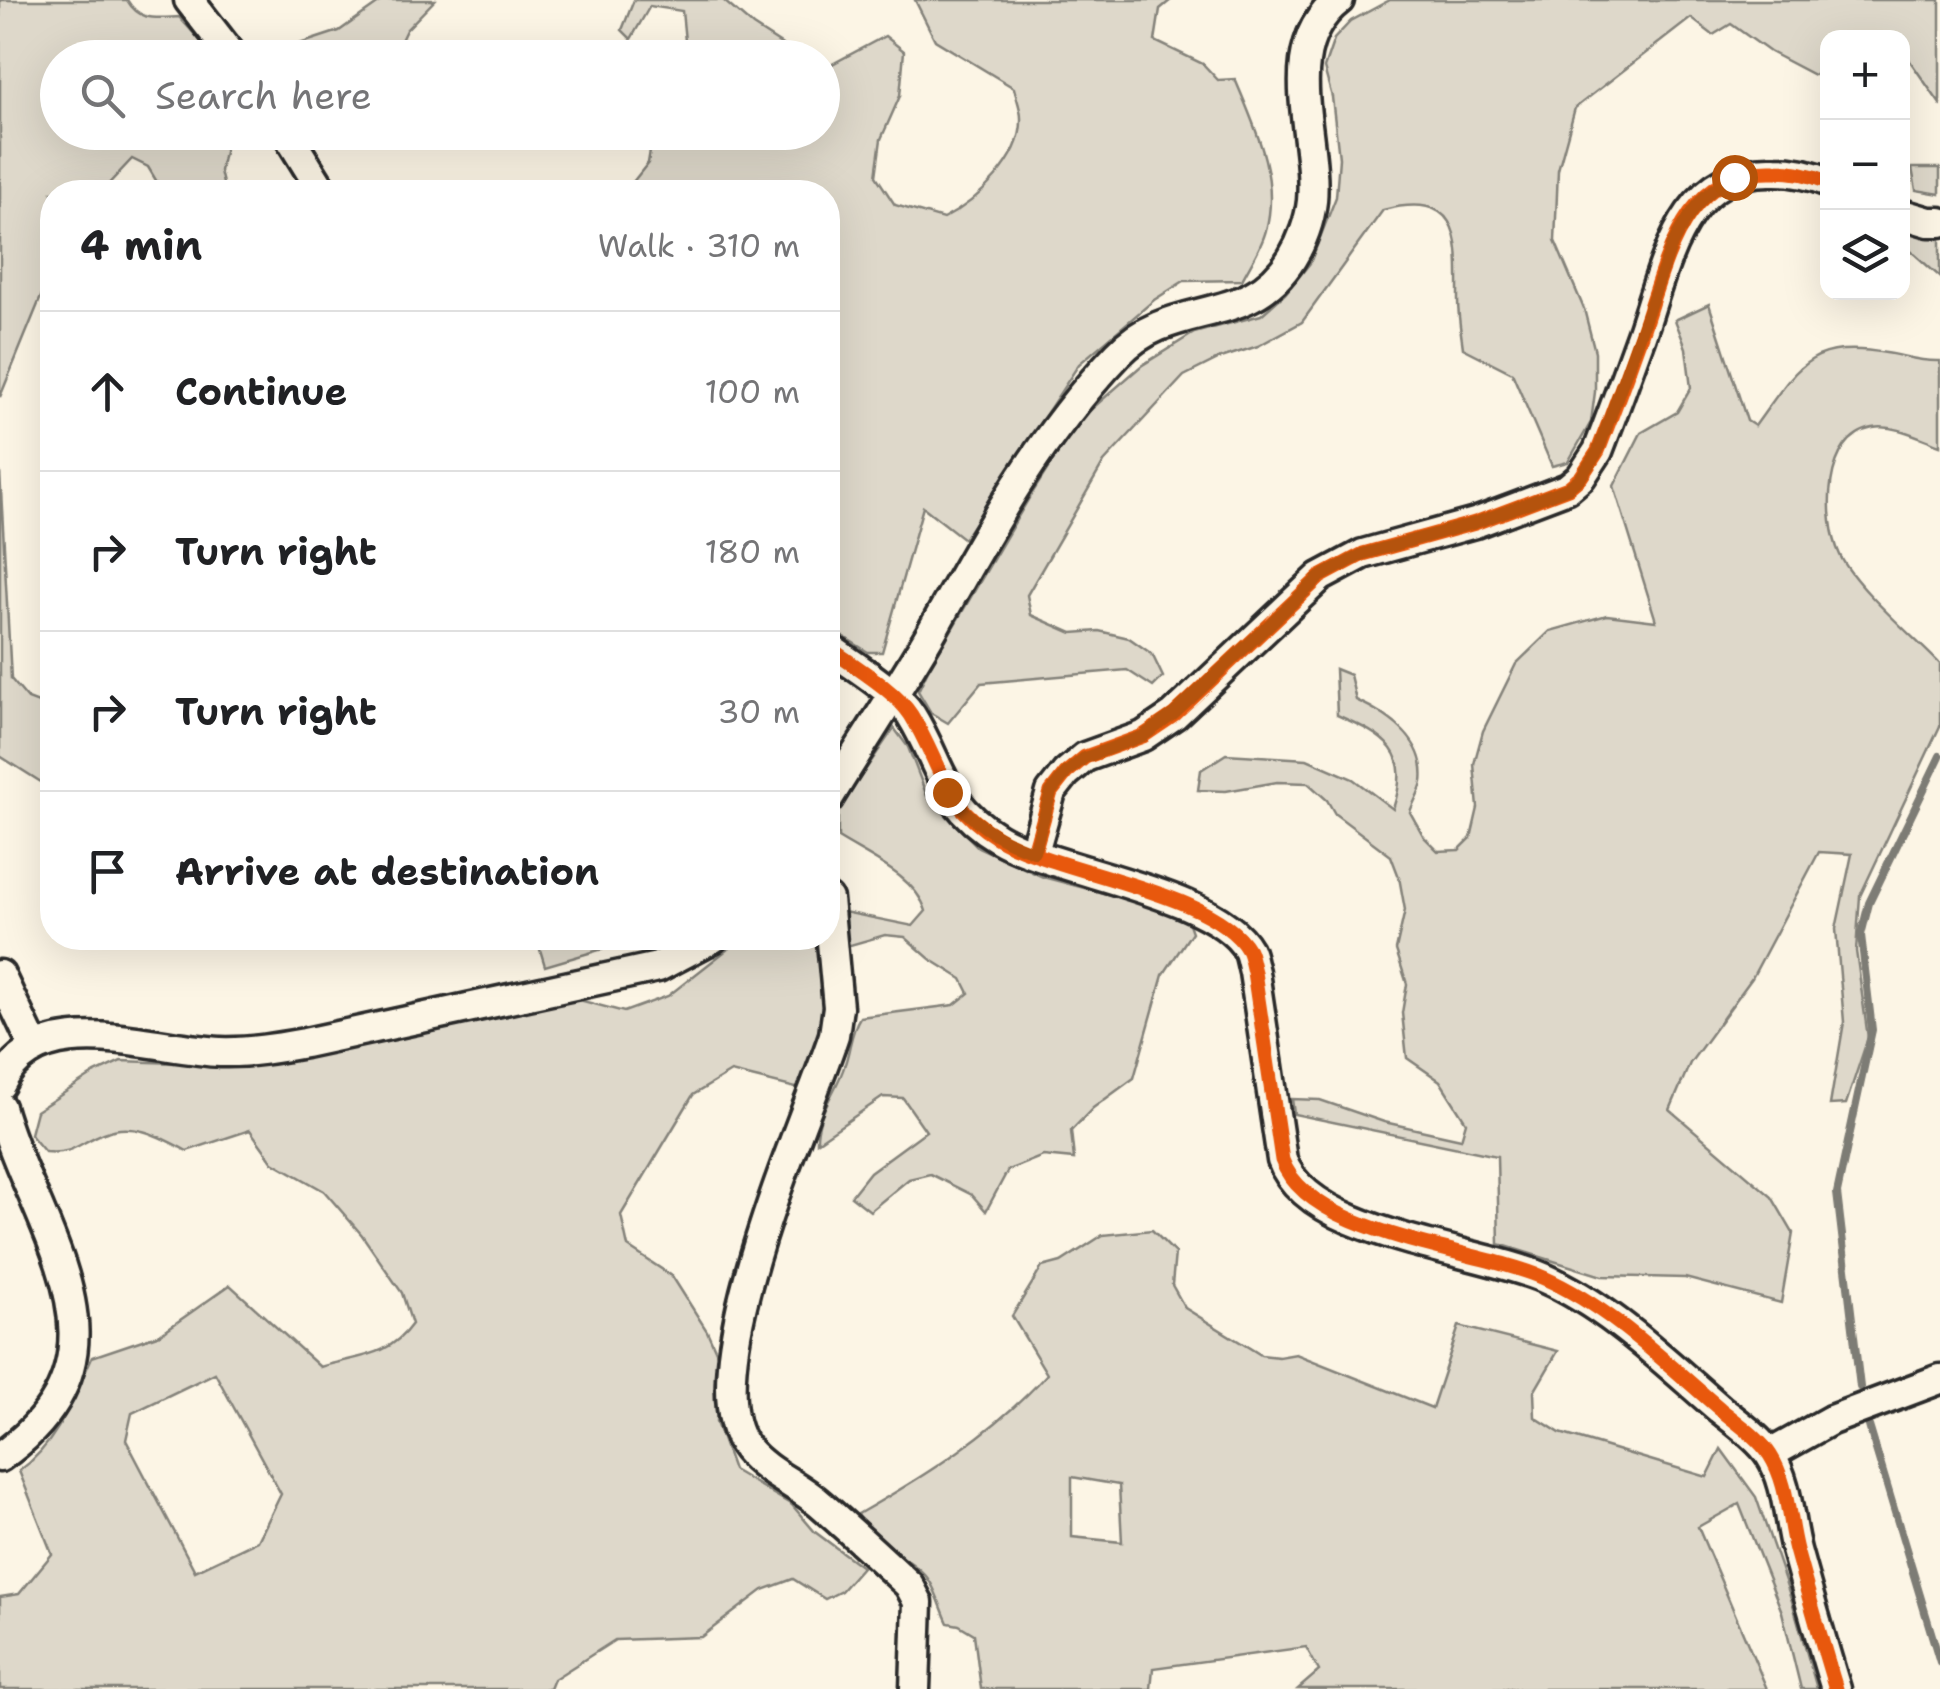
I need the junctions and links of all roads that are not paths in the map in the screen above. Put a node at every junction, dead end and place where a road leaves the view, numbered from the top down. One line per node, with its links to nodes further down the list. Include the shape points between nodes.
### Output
1 (189, 0): 3 (street)
2 (1339, 0): 10 (street, via 1313,28 1306,47 1312,201 1294,255 1275,283 1254,297 1160,323 1127,344 1077,397 1021,474)
3 (220, 40)
4 (297, 150): 5 (street)
5 (316, 180)
6 (1820, 180): 12 (street, via 1758,170 1700,198 1671,247 1598,451 1581,477 1539,500 1363,554 1320,577 1174,714 1066,773 1051,792)
7 (1910, 216): 8 (street)
8 (1940, 222)
9 (840, 656): 10 (street)
10 (892, 696): 11 (street); 12 (street, via 909,712 947,792 967,816 1000,840)
11 (840, 779)
12 (1034, 852): 20 (street, via 1194,908 1247,949 1282,1160 1300,1191 1328,1210 1542,1277 1581,1298)
13 (690, 950): 16 (street, via 658,967 250,1052 109,1038)
14 (833, 950): 22 (street, via 834,1035 754,1258 732,1358 733,1409 748,1449 910,1586 918,1602)
15 (0, 975): 16 (street)
16 (34, 1047): 17 (street, via 19,1055)
17 (0, 1084)
18 (0, 1108): 21 (street, via 54,1239 74,1323 57,1396 24,1439)
19 (1940, 1380): 20 (street, via 1832,1420)
20 (1770, 1454): 23 (street)
21 (0, 1456)
22 (915, 1689)
23 (1836, 1689)

